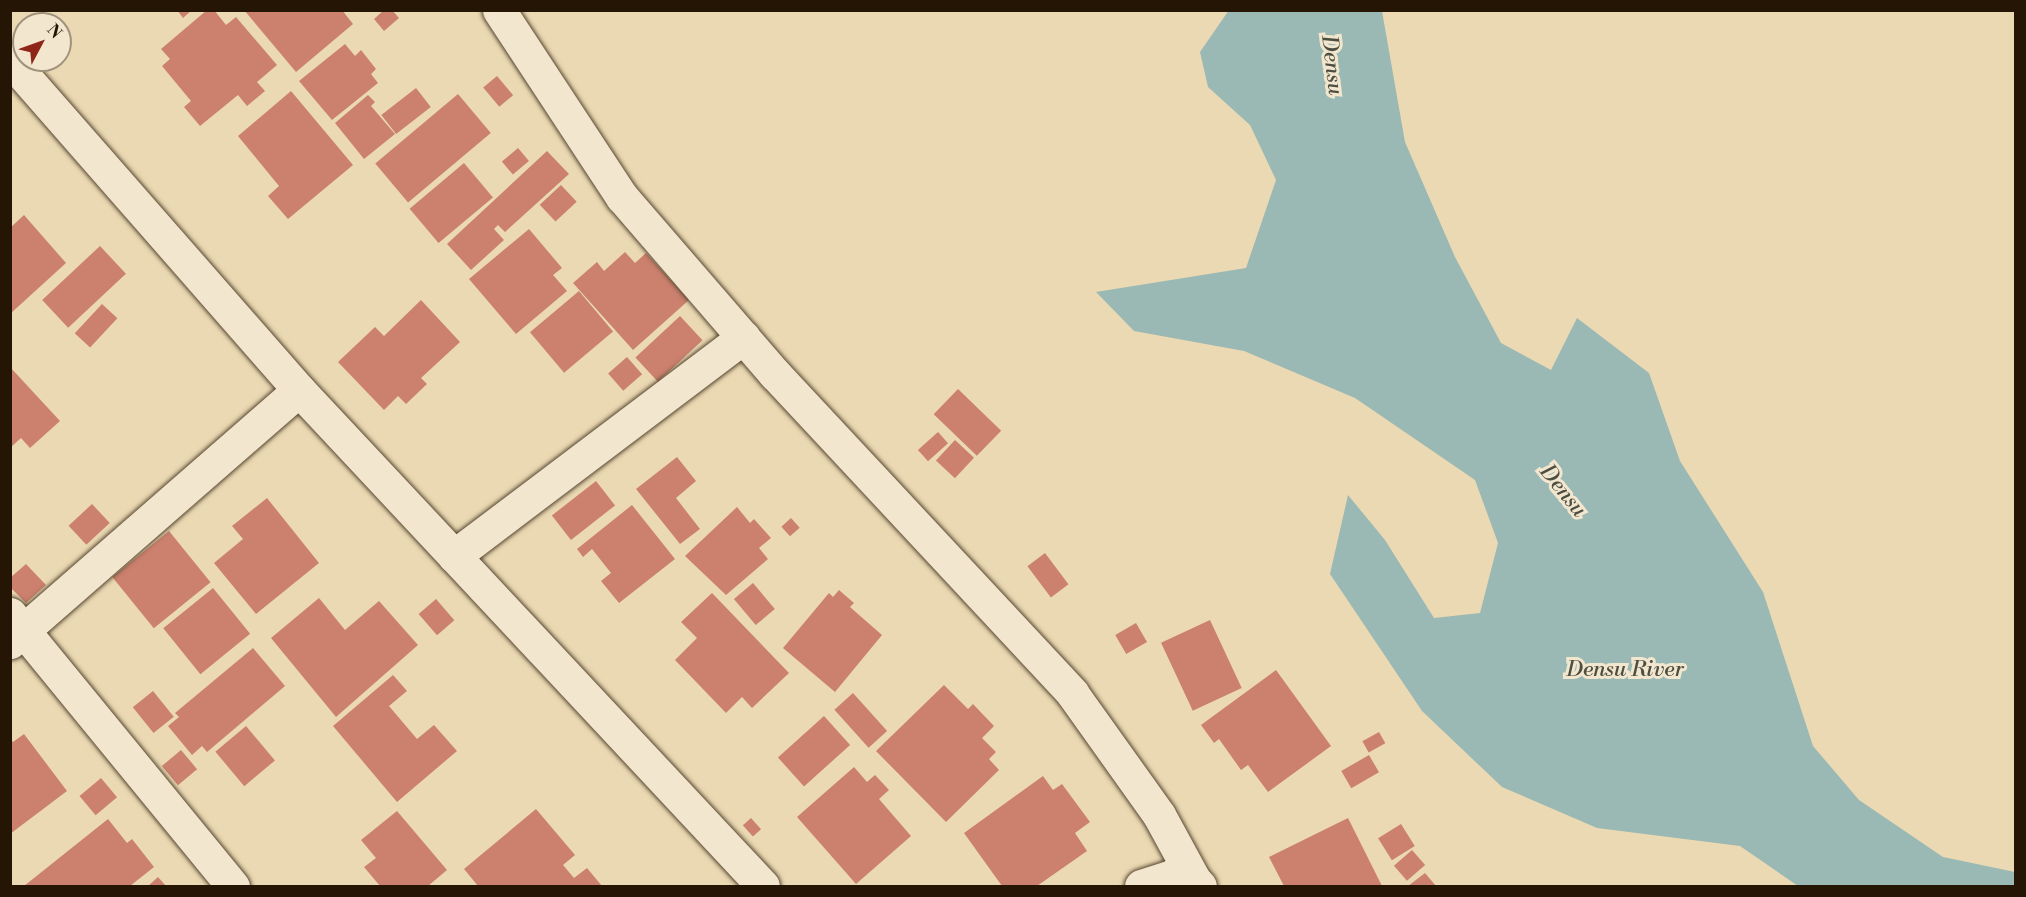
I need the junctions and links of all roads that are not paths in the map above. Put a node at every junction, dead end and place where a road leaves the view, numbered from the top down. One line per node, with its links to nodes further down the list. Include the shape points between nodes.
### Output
1 (499, 10): 3 (street, via 622,197)
2 (10, 60): 4 (street)
3 (744, 337): 5 (street); 7 (street, via 1072,693 1159,815)
4 (299, 390): 5 (street); 6 (street)
5 (454, 556): 9 (street)
6 (15, 629): 8 (street)
7 (1198, 884): 10 (street, via 1171,876)
8 (234, 886)
9 (763, 886)
10 (1142, 886)

